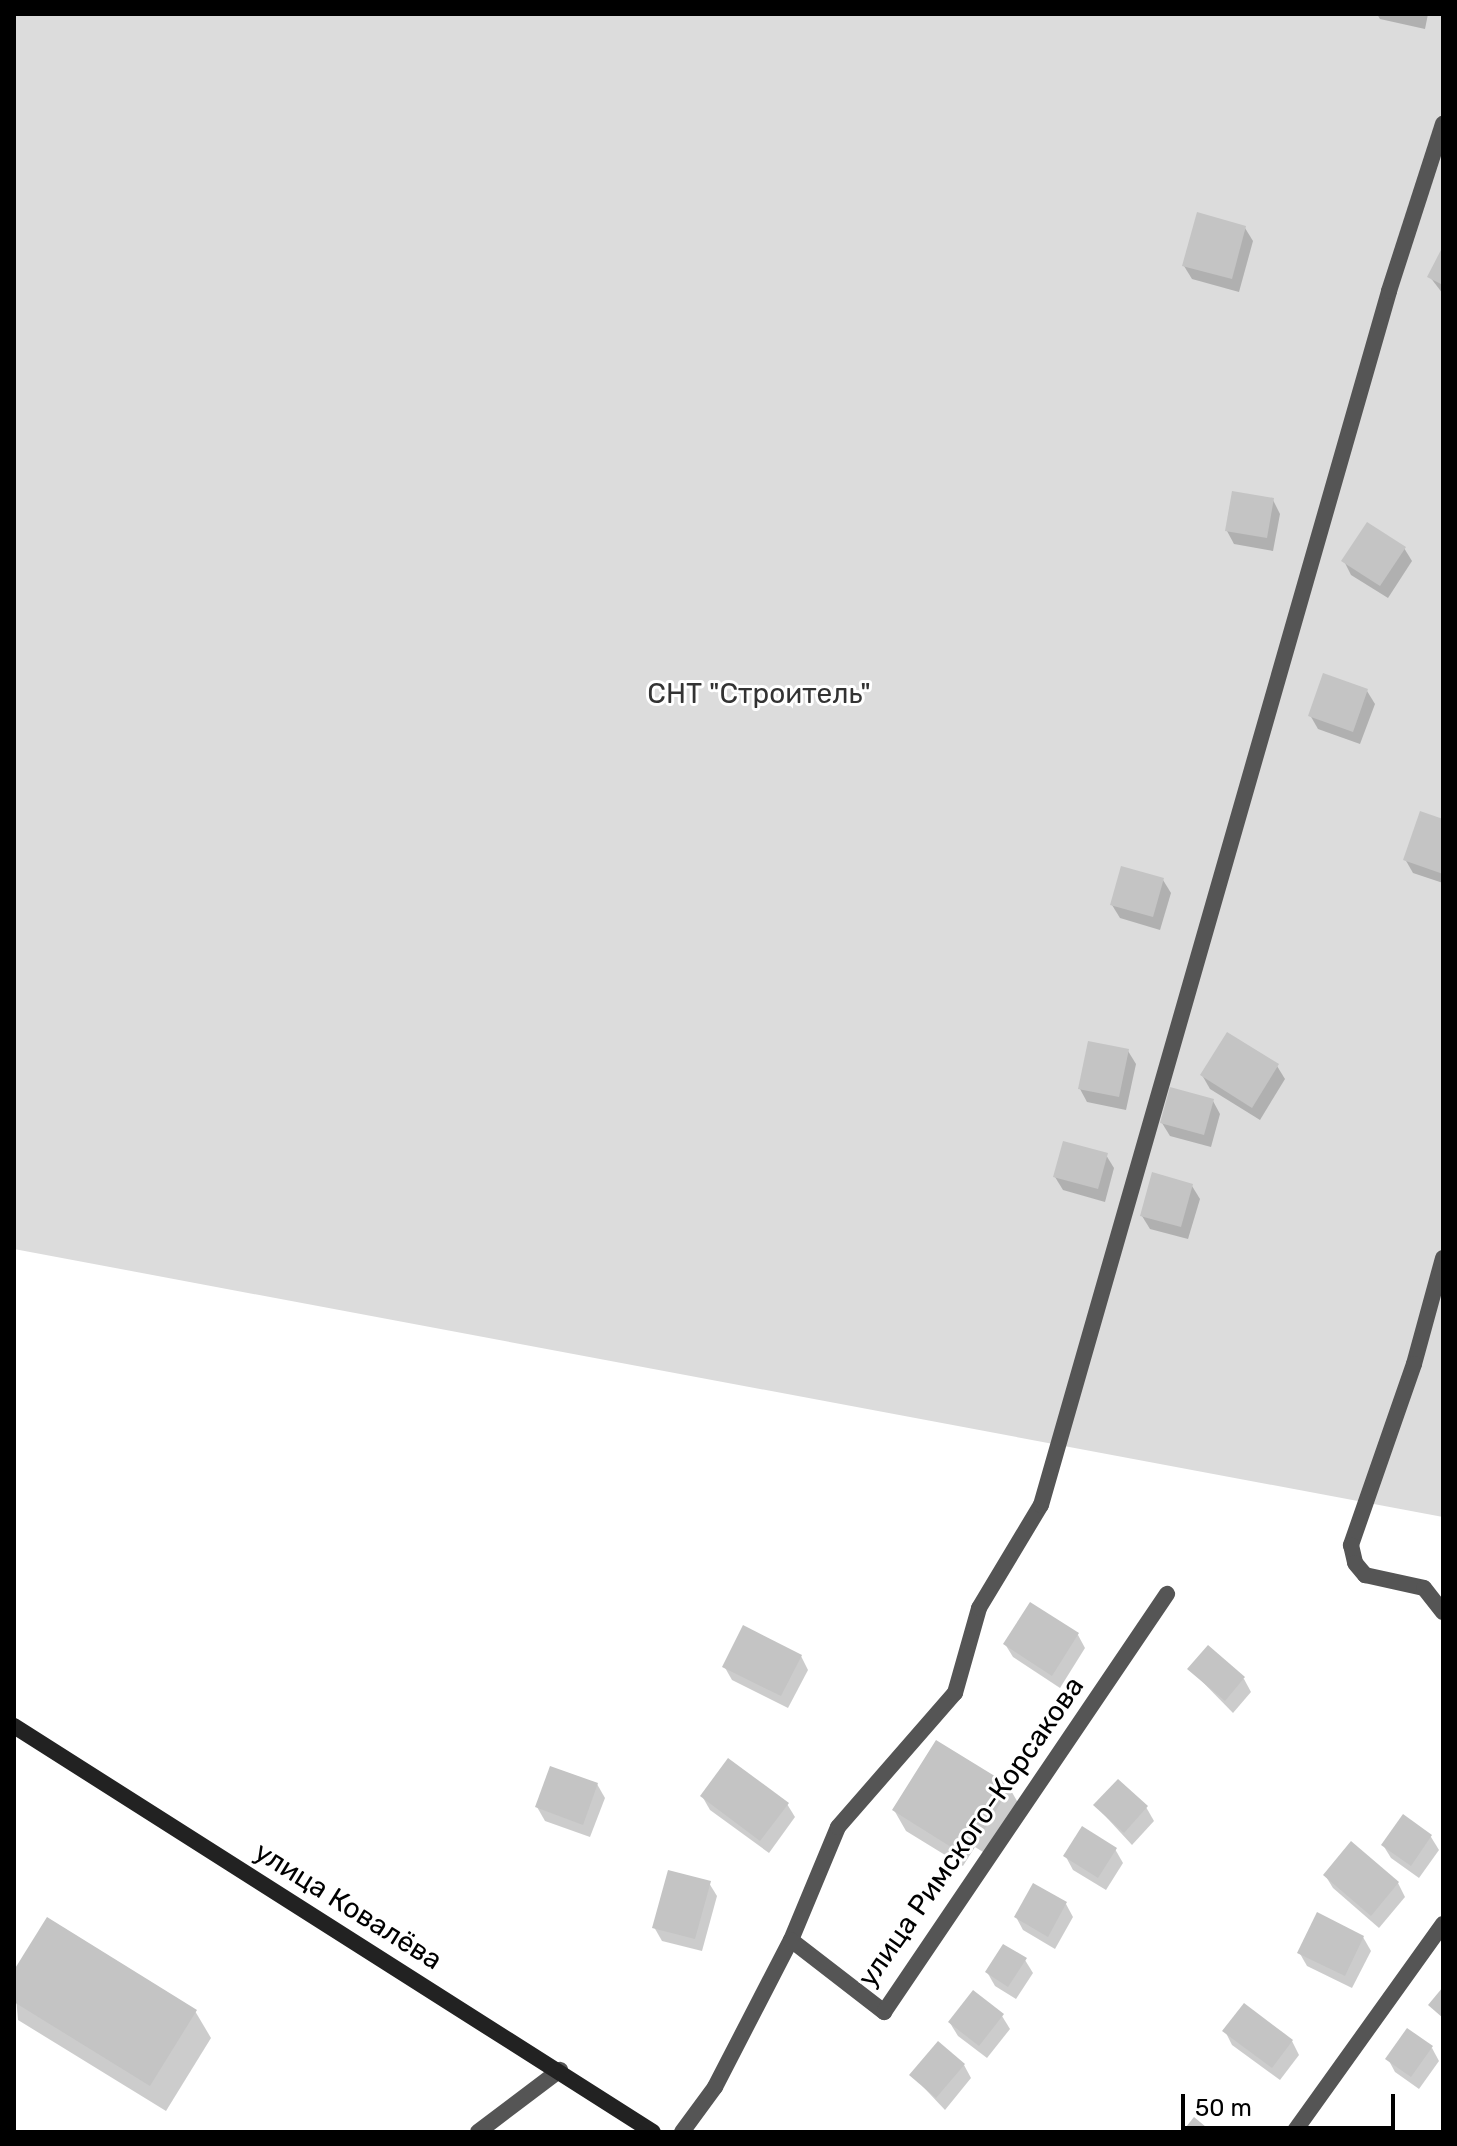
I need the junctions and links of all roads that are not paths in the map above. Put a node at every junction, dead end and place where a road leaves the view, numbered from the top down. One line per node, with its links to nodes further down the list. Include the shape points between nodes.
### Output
1 (1443, 124): 7 (street, via 1389,291 1041,1505 979,1608 955,1693 838,1827)
2 (1443, 1258): 4 (street, via 1414,1364 1351,1545 1365,1575 1424,1588)
3 (1167, 1594): 7 (street, улица Римского-Корсакова, via 884,2012)
4 (1443, 1612)
5 (14, 1726): 8 (street, улица Ковалёва)
6 (1443, 1924): 12 (street)
7 (791, 1940): 11 (street, via 715,2087)
8 (560, 2070): 9 (street); 10 (street, улица Ковалёва)
9 (478, 2132)
10 (653, 2132)
11 (682, 2132)
12 (1294, 2132)

